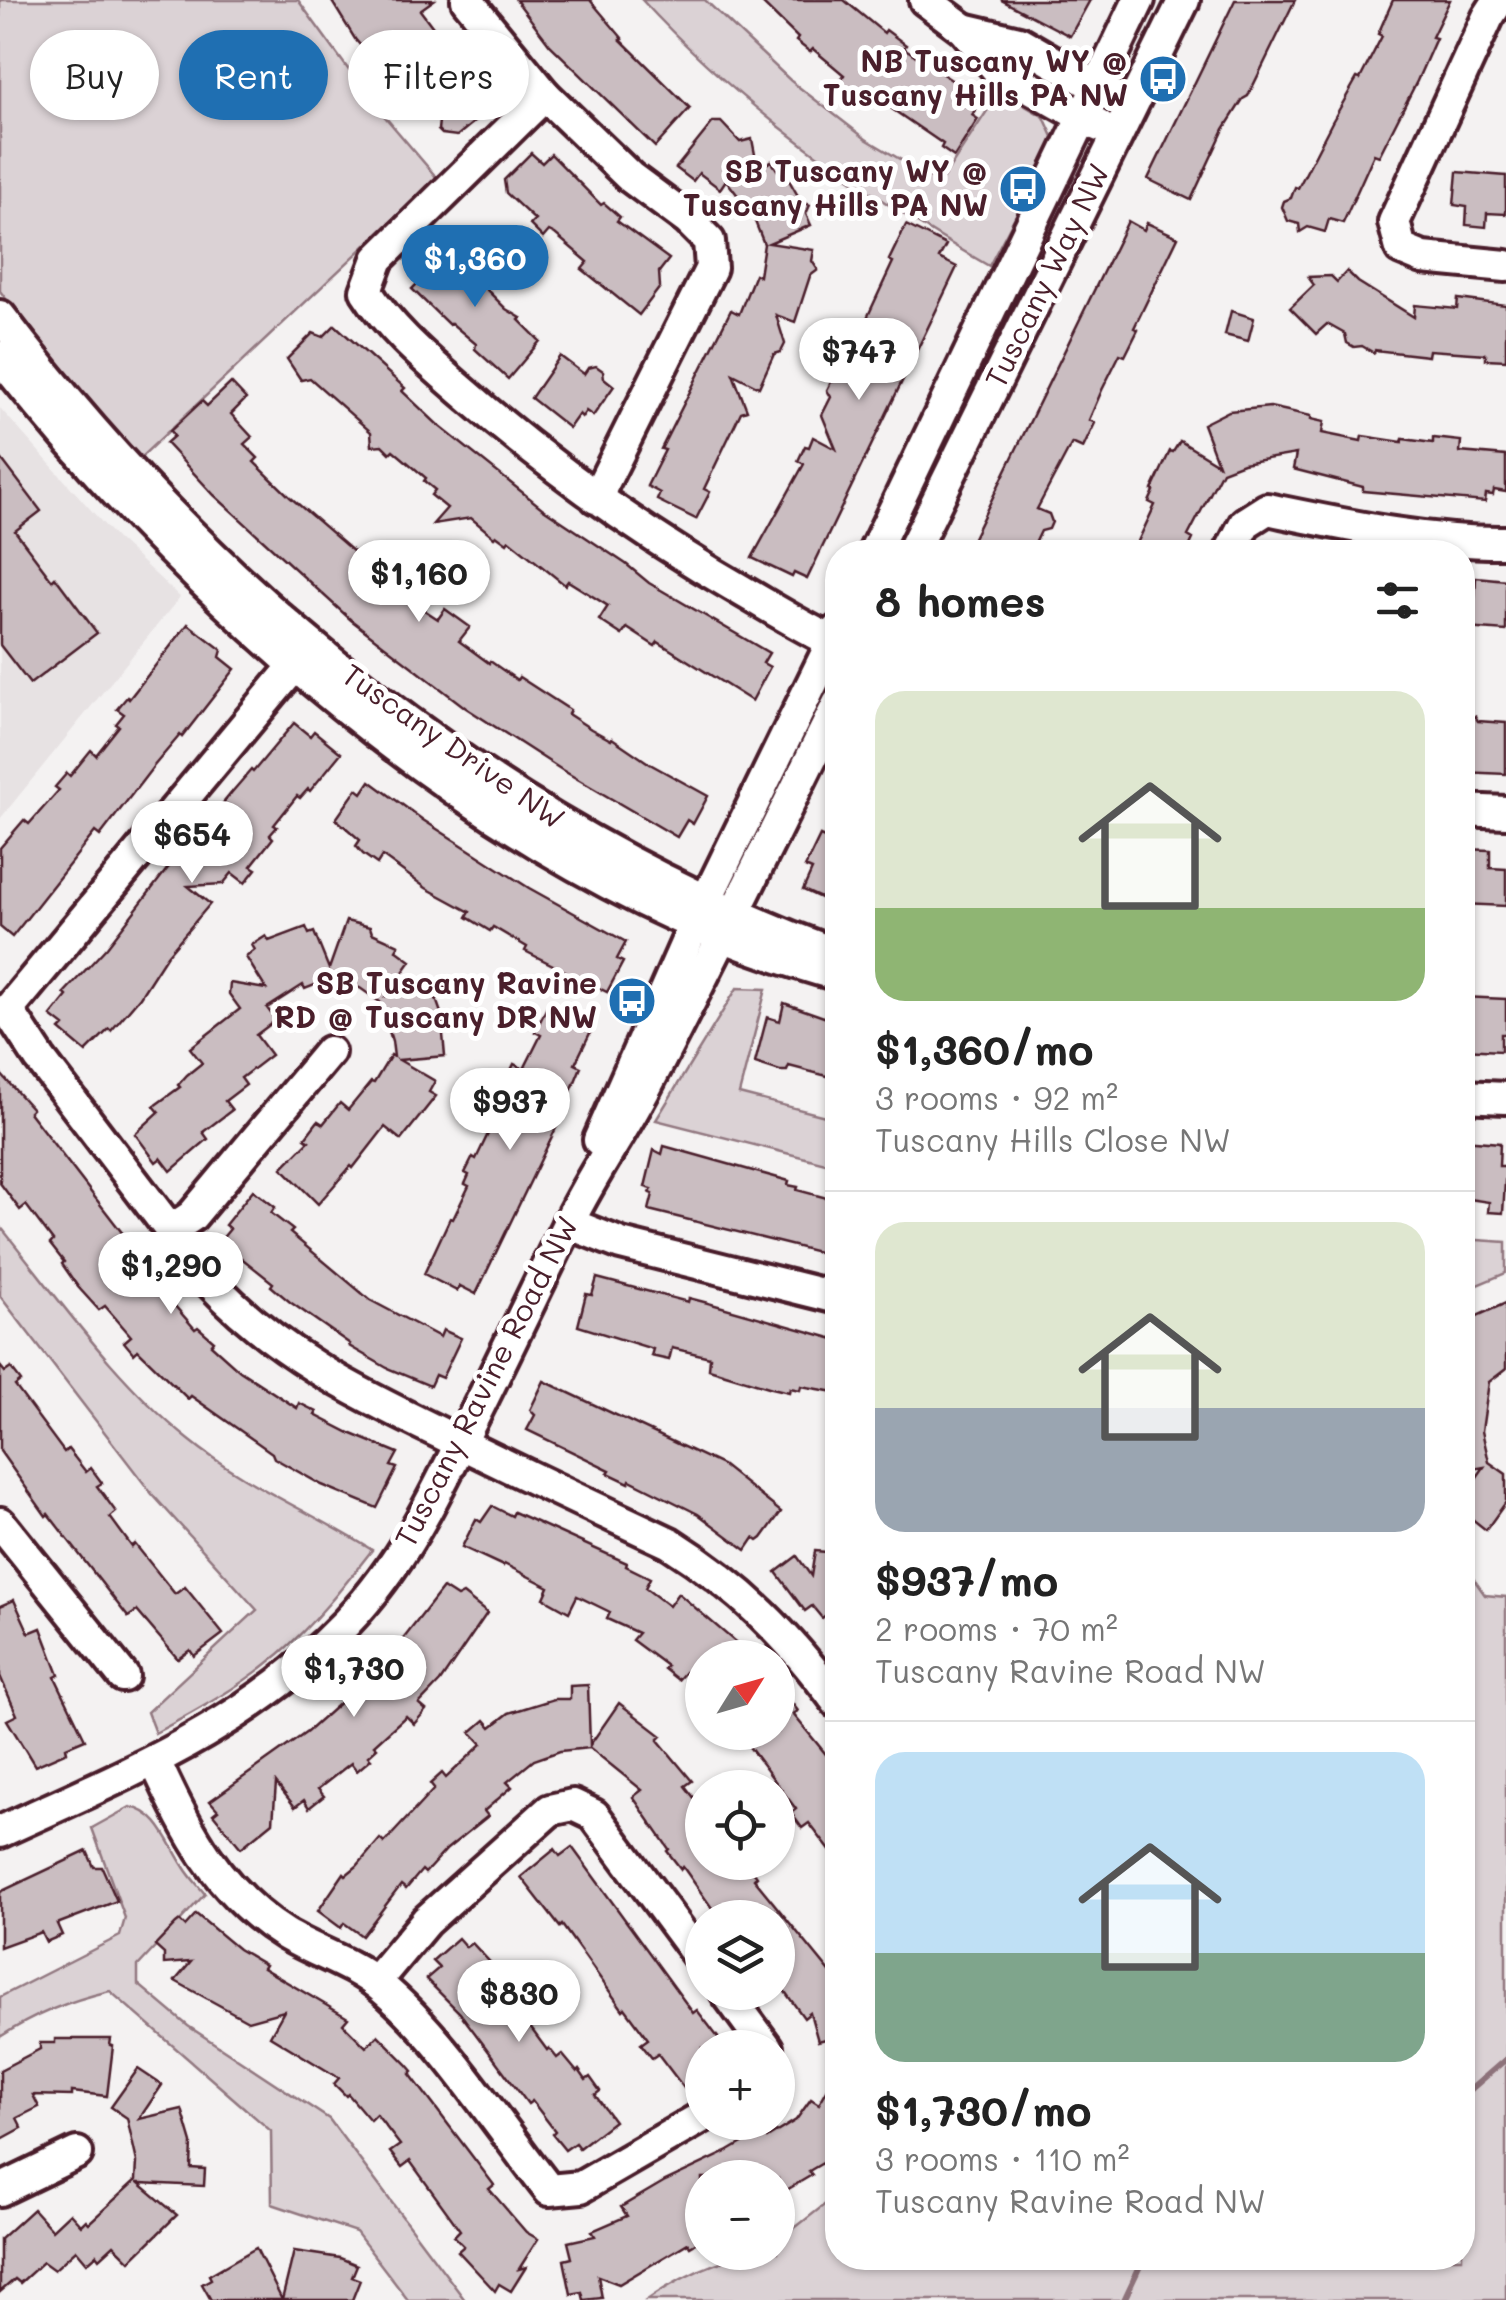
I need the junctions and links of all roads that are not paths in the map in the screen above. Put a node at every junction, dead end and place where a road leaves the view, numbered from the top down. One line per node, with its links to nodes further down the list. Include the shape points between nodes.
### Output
1 (467, 0): 8 (street)
2 (925, 0): 6 (street)
3 (1138, 0): 7 (street, Tuscany Way NW)
4 (1184, 0): 9 (street, Tuscany Way NW)
5 (1499, 0): 12 (street, via 1394,222 1400,248 1422,258)
6 (964, 29): 7 (street, via 1018,42); 10 (street, via 996,68)
7 (1095, 87): 9 (street); 10 (street, Tuscany Way NW)
8 (545, 95): 15 (street, via 708,242 711,268); 15 (street, via 378,259 366,290 424,357)
9 (1131, 106): 11 (street, Tuscany Way NW)
10 (1082, 116): 11 (street); 16 (street, Tuscany Way NW)
11 (1116, 136): 17 (street, Tuscany Way NW)
12 (1506, 266)
13 (0, 316): 23 (street, Tuscany Drive NW, via 82,419)
14 (0, 357): 23 (street, Tuscany Drive NW, via 116,493 204,582)
15 (596, 498): 22 (street, via 696,564)
16 (880, 540)
17 (918, 540)
18 (1236, 540): 19 (street, via 1245,522 1268,509)
19 (1464, 540)
20 (1475, 541): 21 (street)
21 (1506, 542)
22 (825, 633)
23 (303, 655): 28 (street, Tuscany Drive NW, via 388,740 486,808 602,878); 35 (street, via 8,1010)
24 (825, 664): 28 (street)
25 (825, 727): 28 (street)
26 (1475, 811): 27 (street)
27 (1506, 812)
28 (714, 920): 29 (street); 30 (street, via 772,958); 34 (street, Tuscany Ravine Road NW, via 621,1136)
29 (825, 951)
30 (825, 972)
31 (329, 1052): 35 (street, via 192,1216)
32 (1475, 1097): 33 (street)
33 (1506, 1098)
34 (575, 1210): 36 (street, via 621,1244); 37 (street, Tuscany Ravine Road NW)
35 (171, 1230): 37 (street, via 210,1282 270,1340)
36 (825, 1295)
37 (461, 1444): 40 (street, via 709,1568); 41 (street, Tuscany Ravine Road NW, via 423,1522 347,1622 241,1713)
38 (1, 1526): 39 (street)
39 (123, 1676)
40 (825, 1678)
41 (154, 1761): 42 (street, Tuscany Ravine Road NW); 44 (street, via 188,1832 232,1892 289,1936)
42 (0, 1832)
43 (685, 1938): 44 (street, via 594,1815 574,1805 550,1810 536,1822 426,1920)
44 (375, 1982): 45 (street, via 415,2018 549,2190 581,2187)
45 (685, 2127)
46 (77, 2153): 47 (street)
47 (0, 2190)

